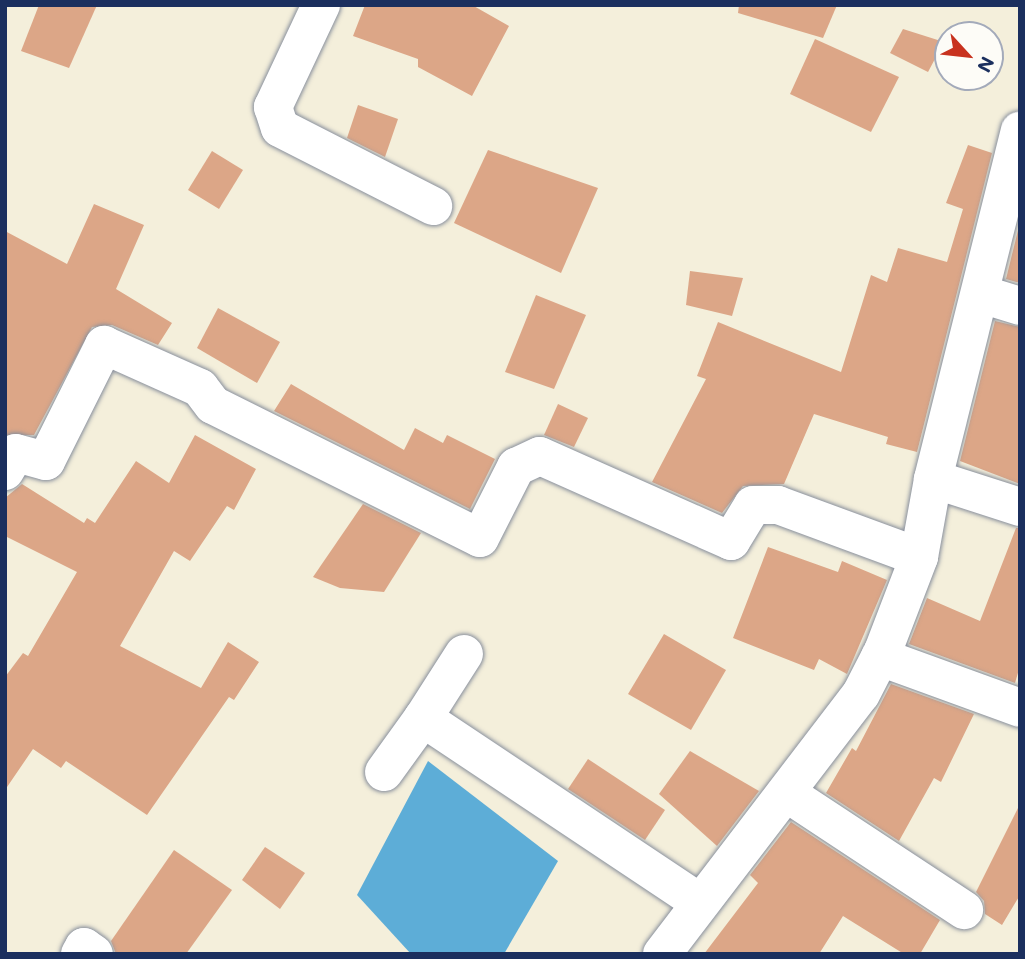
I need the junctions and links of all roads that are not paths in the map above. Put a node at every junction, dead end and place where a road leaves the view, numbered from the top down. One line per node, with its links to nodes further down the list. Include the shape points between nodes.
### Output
1 (321, 5): 3 (street, via 274,107 280,128)
2 (1020, 131): 4 (street)
3 (433, 206)
4 (981, 294): 5 (street); 7 (street)
5 (1020, 306)
6 (9, 457): 9 (street, via 46,461 104,345 200,388 213,405 480,538 516,467 540,456 731,541 753,505 778,505)
7 (933, 479): 8 (street); 9 (street)
8 (1020, 507)
9 (919, 557): 11 (street)
10 (464, 654): 13 (street)
11 (880, 657): 12 (street); 15 (street, via 861,694)
12 (1020, 708)
13 (423, 718): 14 (street); 16 (street)
14 (384, 772)
15 (788, 794): 16 (street); 17 (street)
16 (699, 903): 20 (street)
17 (964, 910)
18 (80, 954): 19 (street, via 84,947)
19 (94, 954)
20 (662, 954)

